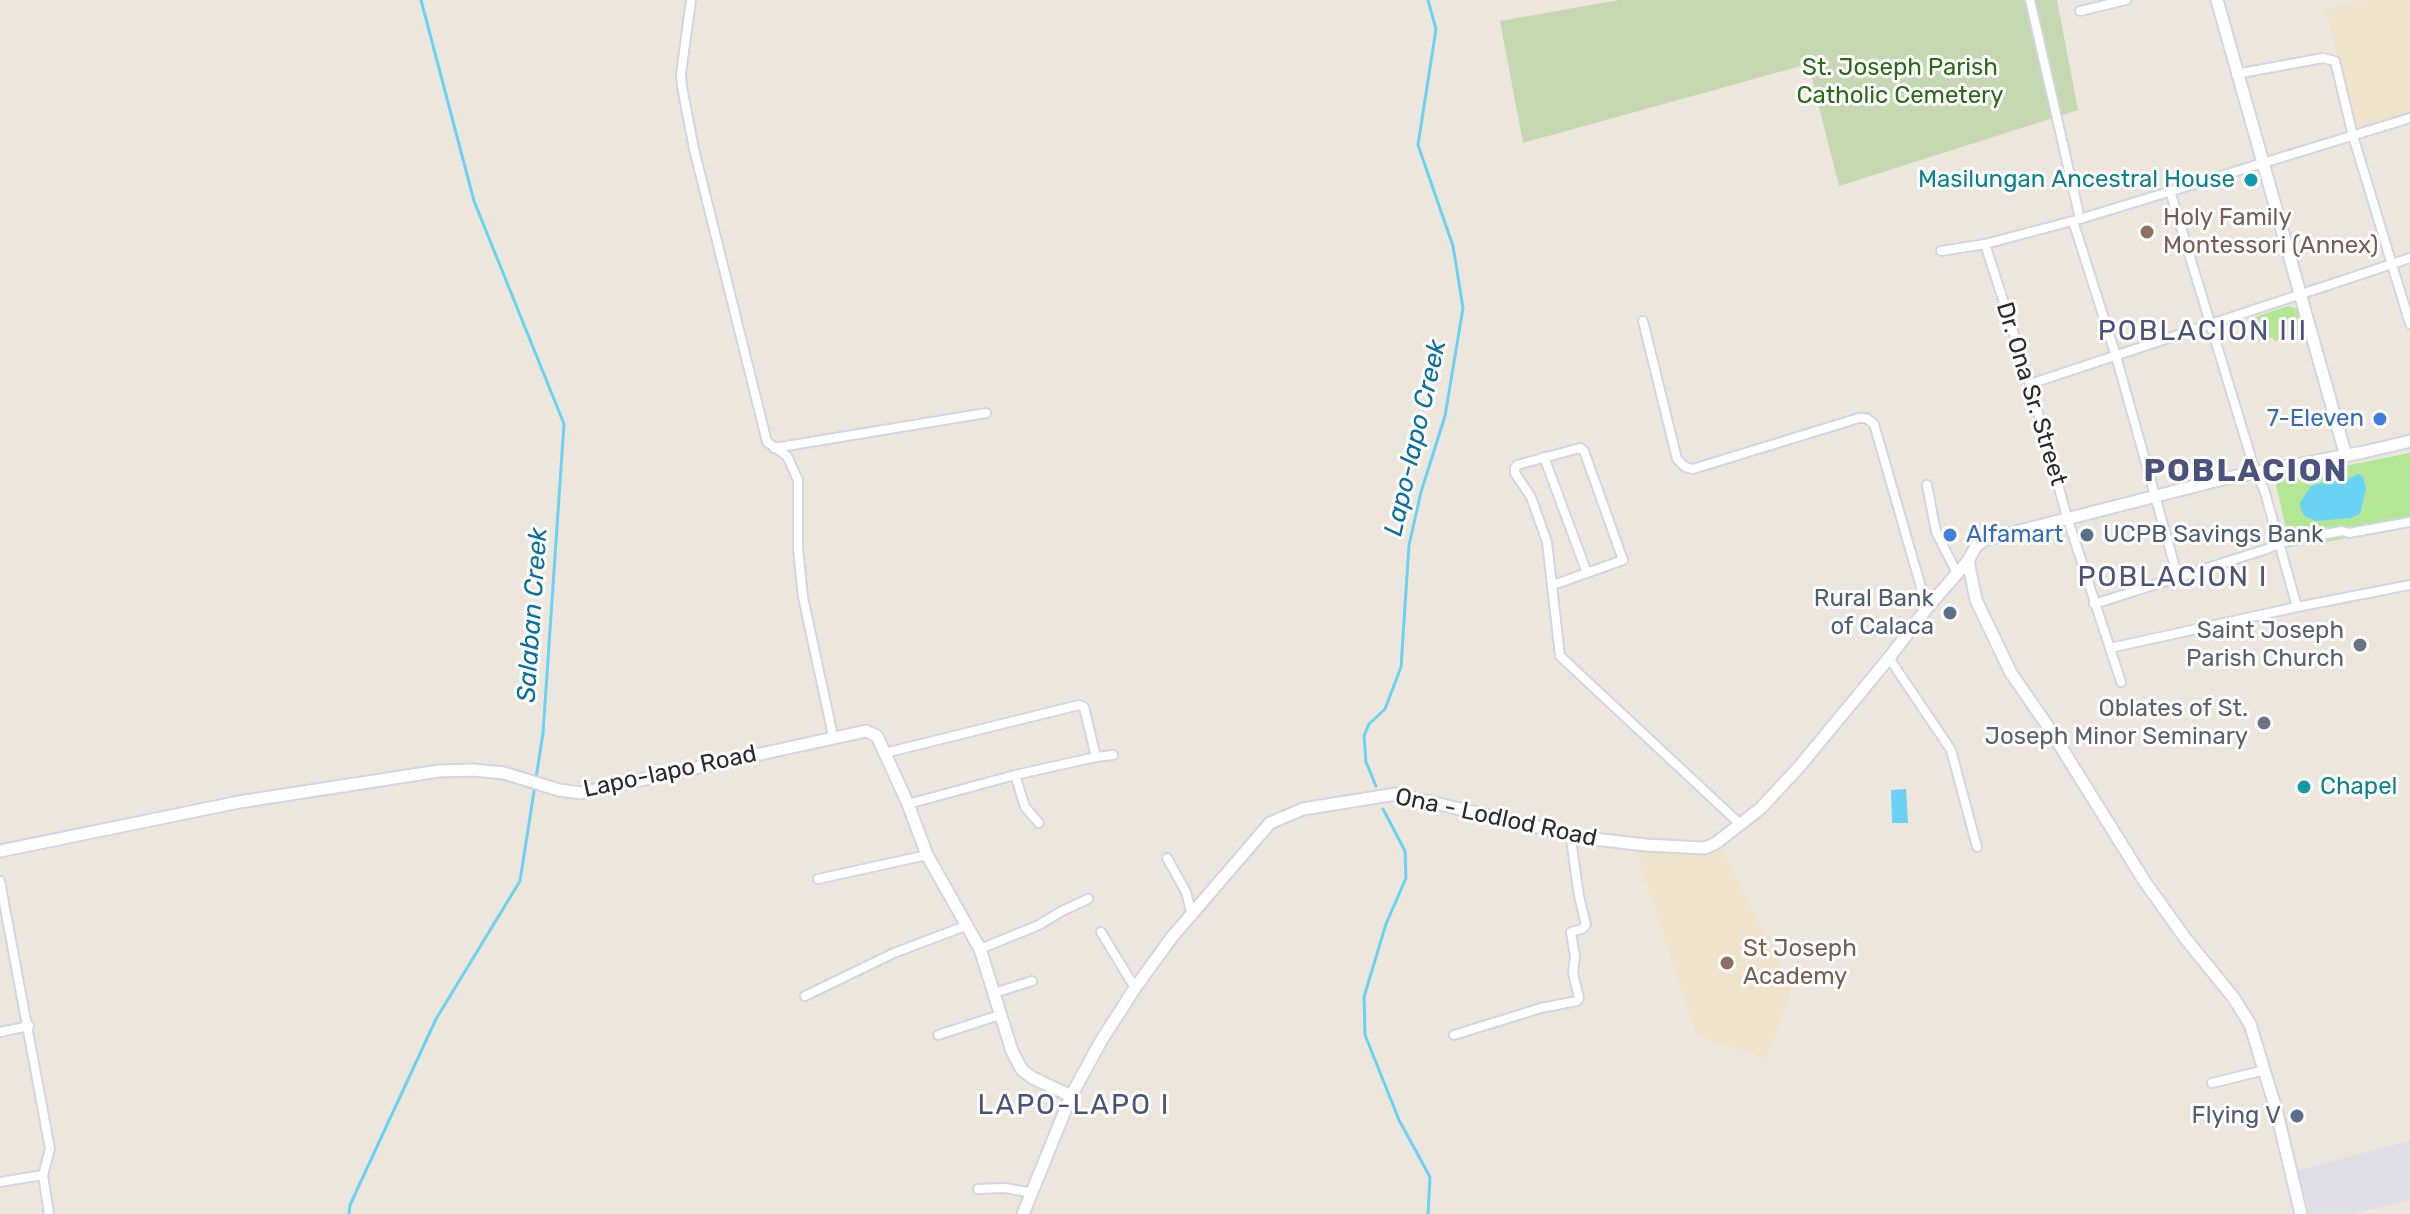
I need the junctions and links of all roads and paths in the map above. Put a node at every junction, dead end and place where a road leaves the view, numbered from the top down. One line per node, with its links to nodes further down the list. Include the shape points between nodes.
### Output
1 (691, 0): 24 (street, via 682,87 745,361)
2 (2030, 0): 11 (street)
3 (2126, 0): 5 (street)
4 (2217, 0): 6 (main road)
5 (2080, 11)
6 (2236, 74): 8 (street, via 2323,58 2335,61); 9 (main road)
7 (2410, 118): 8 (street)
8 (2353, 136): 9 (street); 15 (street)
9 (2262, 163): 10 (street); 16 (main road)
10 (2170, 191): 11 (street); 19 (street)
11 (2077, 220): 12 (street); 20 (street)
12 (1985, 244): 13 (street); 21 (street, Dr. Ona Sr. Street)
13 (1941, 251)
14 (2410, 258): 15 (street)
15 (2393, 264): 16 (street); 18 (street)
16 (2301, 295): 19 (street); 25 (main road)
17 (1643, 321): 41 (street, via 1677,459 1685,467 1693,469 1859,418 1874,424)
18 (2410, 324)
19 (2212, 325): 20 (street); 27 (street)
20 (2116, 356): 21 (street); 29 (street)
21 (2030, 384): 30 (street, Dr. Ona Sr. Street)
22 (986, 413): 24 (street)
23 (2410, 441): 25 (main road, Ona - Lodlod Road)
24 (773, 448): 45 (street, via 787,456 798,480 803,597)
25 (2346, 456): 27 (main road, Ona - Lodlod Road)
26 (1544, 457): 34 (street); 34 (street, via 1574,448 1584,451 1623,556 1619,563); 37 (street, via 1517,465 1515,473 1531,497 1547,542)
27 (2256, 474): 29 (main road, Ona - Lodlod Road); 32 (street)
28 (1927, 485): 35 (street, via 1936,532)
29 (2155, 495): 30 (main road, Ona - Lodlod Road); 36 (street)
30 (2067, 517): 33 (main road, Ona - Lodlod Road, via 1984,540); 39 (street, Dr. Ona Sr. Street)
31 (2410, 522): 32 (street)
32 (2279, 543): 36 (street); 40 (street)
33 (1968, 561): 35 (main road, Ona - Lodlod Road); 74 (main road, via 1976,600 2011,673 2145,882 2242,1010)
34 (1587, 573): 37 (street)
35 (1957, 573): 41 (main road, Ona - Lodlod Road)
36 (2178, 578): 39 (street)
37 (1553, 585): 52 (street, via 1560,656)
38 (2410, 585): 40 (street)
39 (2094, 605): 42 (street, Dr. Ona Sr. Street)
40 (2297, 607): 42 (street)
41 (1927, 608): 43 (main road, Ona - Lodlod Road)
42 (2110, 648): 44 (street, Dr. Ona Sr. Street)
43 (1889, 658): 52 (main road, Ona - Lodlod Road, via 1799,767); 54 (street, via 1951,750)
44 (2121, 682)
45 (833, 736): 46 (main road, Lapo-lapo Road, via 873,732); 55 (main road, Lapo-lapo Road, via 581,793 504,773 439,771 270,797)
46 (885, 753): 48 (street, via 1079,705 1087,713); 50 (main road, Lapo-lapo Road)
47 (1113, 755): 48 (street)
48 (1096, 757): 49 (street)
49 (1015, 775): 50 (street); 51 (street, via 1025,807)
50 (908, 804): 56 (main road, Lapo-lapo Road)
51 (1039, 823)
52 (1740, 824): 53 (main road, Ona - Lodlod Road, via 1705,848)
53 (1570, 833): 61 (main road, Ona - Lodlod Road, via 1396,794 1342,801 1270,823); 73 (street, via 1586,925 1571,932 1579,998)
54 (1977, 847)
55 (0, 851)
56 (927, 855): 58 (street); 62 (main road, Lapo-lapo Road)
57 (1167, 858): 61 (street)
58 (818, 879)
59 (0, 881): 70 (street)
60 (1088, 899): 64 (street)
61 (1192, 915): 66 (main road, Ona - Lodlod Road)
62 (968, 925): 64 (main road, Lapo-lapo Road); 68 (street)
63 (1101, 932): 66 (street)
64 (980, 949): 67 (main road, Lapo-lapo Road)
65 (1032, 981): 67 (street)
66 (1135, 988): 76 (main road, Ona - Lodlod Road)
67 (994, 993): 69 (main road, Lapo-lapo Road)
68 (805, 996)
69 (1000, 1015): 72 (street); 76 (main road, Lapo-lapo Road, via 1022,1070)
70 (29, 1026): 71 (street); 77 (street, via 50,1149)
71 (0, 1032)
72 (938, 1035)
73 (1454, 1035)
74 (2265, 1070): 75 (street); 83 (main road)
75 (2212, 1083)
76 (1071, 1096): 80 (main road, Ona - Lodlod Road)
77 (43, 1175): 78 (street); 81 (street)
78 (0, 1182)
79 (978, 1189): 80 (street)
80 (1033, 1193): 82 (main road, Ona - Lodlod Road)
81 (49, 1214)
82 (1023, 1214)
83 (2301, 1214)

